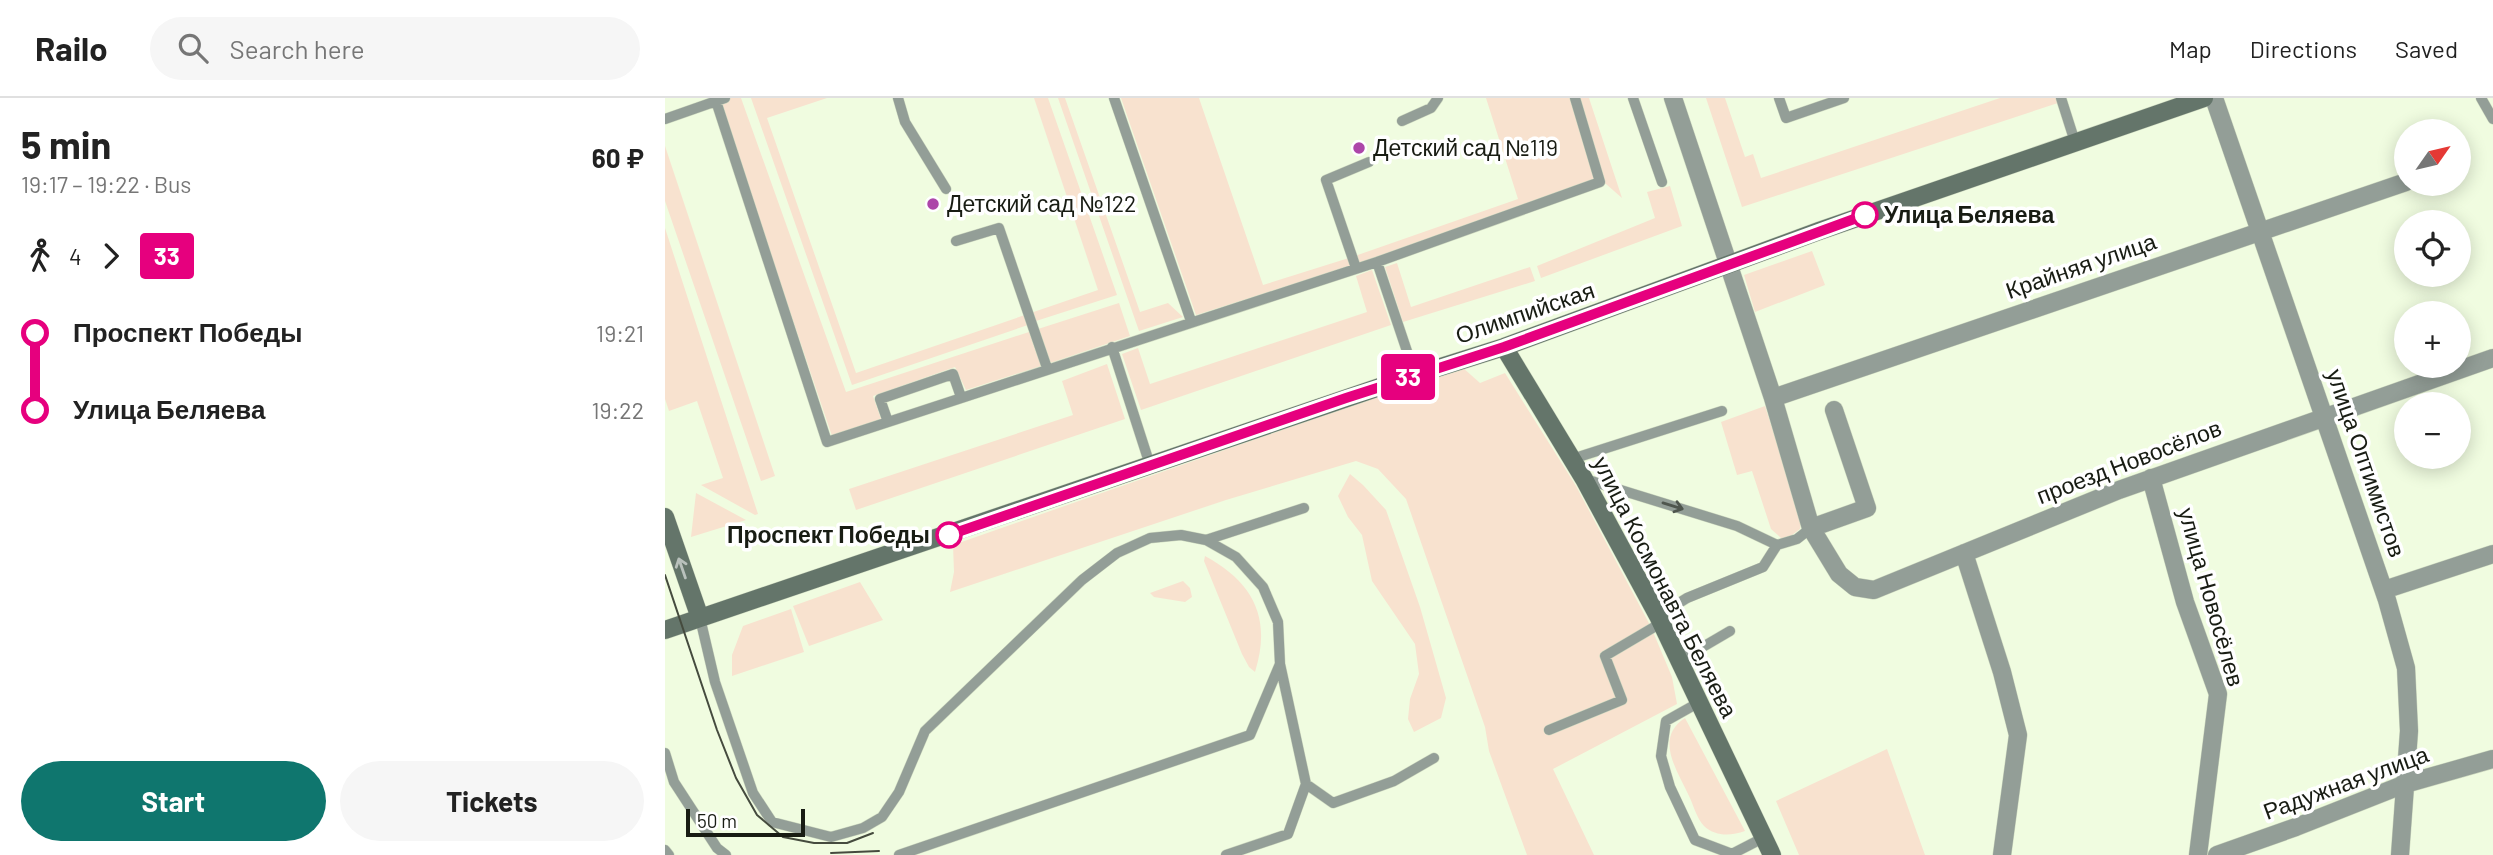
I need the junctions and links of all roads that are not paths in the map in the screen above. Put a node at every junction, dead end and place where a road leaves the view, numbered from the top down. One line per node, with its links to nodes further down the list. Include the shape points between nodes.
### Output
1 (898, 98): 21 (lane, via 905,122)
2 (1114, 98): 27 (lane)
3 (1438, 98): 16 (lane, via 1431,108)
4 (1575, 98): 24 (lane, via 1600,182)
5 (1633, 98): 19 (lane)
6 (1673, 98): 25 (street)
7 (1779, 98): 8 (lane, via 1786,118)
8 (1844, 98)
9 (2061, 98): 17 (lane)
10 (2204, 98): 17 (main road, Олимпийская)
11 (2214, 98): 22 (street, улица Оптимистов)
12 (2481, 98): 15 (lane)
13 (719, 100): 14 (lane); 38 (lane, via 827,442)
14 (665, 119)
15 (2493, 119)
16 (1402, 121)
17 (2075, 142): 25 (main road, Олимпийская)
18 (1369, 162): 26 (lane, via 1326,180)
19 (1662, 182)
20 (2394, 187): 22 (street, Крайняя улица)
21 (946, 190)
22 (2261, 231): 34 (street, Крайняя улица); 37 (street, улица Оптимистов)
23 (956, 241): 31 (lane, via 999,228)
24 (1377, 262): 26 (lane); 32 (lane)
25 (1730, 265): 29 (main road, Олимпийская); 34 (street, проезд Новосёлов)
26 (1356, 268): 27 (lane)
27 (1191, 321): 28 (lane)
28 (1112, 347): 31 (lane); 40 (lane)
29 (1504, 347): 32 (main road, Олимпийская); 39 (main road, улица Космонавта Беляева)
30 (2493, 358): 37 (street, проезд Новосёлов)
31 (1047, 368): 33 (lane)
32 (1415, 375): 40 (main road, Олимпийская)
33 (961, 397): 38 (lane); 38 (lane, via 953,374 880,399)
34 (1773, 398): 45 (street, проезд Новосёлов)
35 (1834, 410): 45 (street, via 1867,508)
36 (1722, 411): 39 (lane)
37 (2324, 416): 41 (street, проезд Новосёлов); 50 (street, улица Оптимистов)
38 (888, 422)
39 (1572, 459): 42 (main road, улица Космонавта Беляева)
40 (1150, 465): 51 (main road, Олимпийская)
41 (2151, 478): 48 (street, проезд Новосёлов); 72 (street, улица Новосёлев, via 2185,602 2218,694)
42 (1584, 479): 47 (lane, one-way to 47, via 1737,526); 52 (main road, улица Космонавта Беляева)
43 (1304, 508): 46 (lane)
44 (665, 517): 51 (main road, one-way to 44)
45 (1811, 528): 47 (lane, via 1797,539); 48 (street, проезд Новосёлов, via 1839,574 1855,587 1874,590)
46 (1206, 540): 51 (lane, via 1181,535 1150,538 1117,553 1082,580 925,732 883,817 831,837 772,822 753,793 715,682); 56 (lane, via 1236,556 1263,587 1278,622)
47 (1777, 545): 52 (lane, via 1763,567 1687,598)
48 (1963, 553): 71 (street, via 2018,735)
49 (2493, 554): 50 (street)
50 (2383, 590): 63 (street, улица Оптимистов, via 2406,668 2409,731)
51 (700, 618): 53 (main road, Олимпийская)
52 (1659, 619): 55 (main road, улица Космонавта Беляева); 58 (lane, via 1605,656 1622,700)
53 (665, 630)
54 (1730, 631): 55 (lane, via 1689,655)
55 (1675, 652): 57 (main road, улица Космонавта Беляева)
56 (1280, 664): 62 (lane); 68 (lane, via 1250,735)
57 (1698, 703): 64 (main road, улица Космонавта Беляева); 64 (lane, via 1666,721 1661,756 1695,840 1732,854)
58 (1549, 730)
59 (665, 753): 67 (lane, via 674,782)
60 (1434, 758): 62 (lane, via 1394,781 1333,803)
61 (2493, 759): 63 (street, Радужная улица)
62 (1306, 784): 69 (lane, via 1288,834)
63 (2405, 784): 73 (street, Радужная улица); 74 (street, улица Оптимистов)
64 (1763, 838): 70 (main road, улица Космонавта Беляева)
65 (665, 850): 66 (lane)
66 (669, 855)
67 (726, 855)
68 (899, 855)
69 (1226, 855)
70 (1772, 855)
71 (2002, 855)
72 (2199, 855)
73 (2217, 855)
74 (2400, 855)

